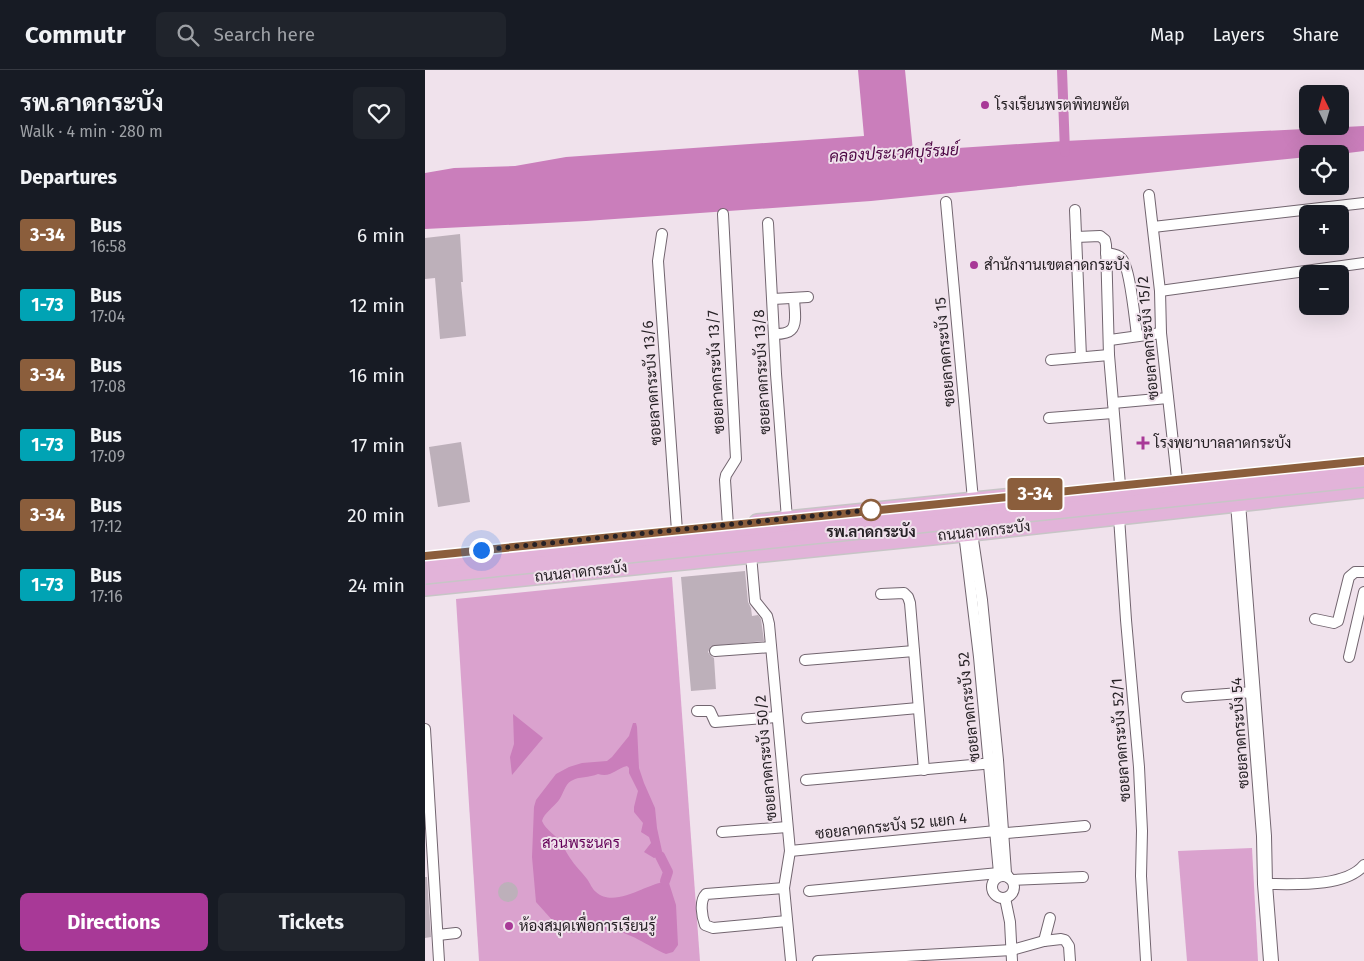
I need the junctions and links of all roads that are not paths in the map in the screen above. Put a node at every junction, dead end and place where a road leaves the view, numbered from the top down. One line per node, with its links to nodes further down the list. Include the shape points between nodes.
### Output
1 (1149, 194): 7 (street, ซอยลาดกระบัง 15/2)
2 (946, 202): 33 (street, ซอยลาดกระบัง 15)
3 (1364, 203): 7 (street)
4 (1075, 210): 9 (street)
5 (723, 214): 37 (street, ซอยลาดกระบัง 13/7, via 736,459 725,480)
6 (768, 223): 14 (street, ซอยลาดกระบัง 13/8)
7 (1153, 227): 12 (street, ซอยลาดกระบัง 15/2)
8 (662, 234): 38 (street, ซอยลาดกระบัง 13/6, via 658,261)
9 (1076, 237): 10 (street, via 1103,237); 21 (street)
10 (1106, 253): 18 (street, via 1115,254 1123,261); 19 (street)
11 (1364, 263): 12 (street)
12 (1160, 291): 16 (street, ซอยลาดกระบัง 15/2)
13 (808, 297): 15 (street)
14 (773, 298): 15 (street); 17 (street, ซอยลาดกระบัง 13/8)
15 (794, 298): 17 (street, via 792,329)
16 (1161, 333): 18 (street); 23 (street, ซอยลาดกระบัง 15/2)
17 (775, 334): 36 (street, ซอยลาดกระบัง 13/8)
18 (1137, 335): 19 (street)
19 (1110, 340): 20 (street)
20 (1109, 355): 21 (street); 24 (street)
21 (1081, 357): 22 (street)
22 (1051, 360)
23 (1168, 398): 24 (street); 30 (street, ซอยลาดกระบัง 15/2)
24 (1113, 408): 25 (street); 31 (street)
25 (1049, 418)
26 (1364, 461): 28 (main road, ถนนลาดกระบัง)
27 (1364, 468): 42 (main road, bridge)
28 (1235, 474): 30 (main road, ถนนลาดกระบัง); 34 (main road)
29 (1364, 479): 44 (main road, bridge)
30 (1177, 480): 31 (main road, ถนนลาดกระบัง)
31 (1120, 485): 33 (main road, ถนนลาดกระบัง)
32 (1364, 490): 34 (main road, ถนนลาดกระบัง)
33 (973, 500): 36 (main road, ถนนลาดกระบัง)
34 (1238, 503): 35 (main road, ถนนลาดกระบัง); 54 (main road, ซอยลาดกระบัง 54)
35 (1119, 517): 39 (main road, ถนนลาดกระบัง); 90 (street, ซอยลาดกระบัง 52/1, via 1139,767)
36 (787, 519): 37 (main road, ถนนลาดกระบัง)
37 (728, 526): 38 (main road, ถนนลาดกระบัง)
38 (677, 531): 40 (main road, ถนนลาดกระบัง)
39 (968, 533): 41 (main road, ถนนลาดกระบัง); 61 (street, ซอยลาดกระบัง 52, via 982,600)
40 (425, 556)
41 (751, 556): 45 (main road, ถนนลาดกระบัง); 49 (street, ซอยลาดกระบัง 50/2, via 755,601 769,620)
42 (425, 563)
43 (1364, 572): 48 (street, via 1355,572 1349,577 1338,620 1333,623)
44 (425, 576)
45 (425, 588)
46 (1364, 592): 52 (street)
47 (881, 594): 51 (street, via 904,593 908,597)
48 (1315, 619)
49 (771, 647): 50 (street); 58 (street, ซอยลาดกระบัง 50/2)
50 (715, 651)
51 (914, 651): 53 (street); 56 (street)
52 (1349, 657)
53 (805, 660)
54 (1253, 692): 55 (street); 75 (main road, ซอยลาดกระบัง 54)
55 (1187, 697)
56 (918, 708): 59 (street); 62 (street)
57 (697, 711): 58 (street, via 710,711 715,722)
58 (776, 717): 66 (street, ซอยลาดกระบัง 50/2)
59 (807, 718)
60 (425, 730): 64 (street)
61 (994, 762): 62 (street); 67 (street, ซอยลาดกระบัง 52)
62 (924, 770): 63 (street)
63 (806, 780)
64 (427, 800): 71 (street)
65 (1085, 826): 67 (street, ซอยลาดกระบัง 52 แยก 4)
66 (787, 827): 68 (street); 69 (street, ซอยลาดกระบัง 50/2)
67 (1000, 831): 69 (street, ซอยลาดกระบัง 52 แยก 4); 72 (street, ซอยลาดกระบัง 52); 74 (street, ซอยลาดกระบัง 52)
68 (722, 832)
69 (790, 851): 76 (street, ซอยลาดกระบัง 50/2)
70 (1364, 865): 75 (street, via 1354,874 1325,882)
71 (429, 868): 82 (street)
72 (997, 875): 74 (street); 77 (street); 78 (street, ซอยลาดกระบัง 52, via 992,892)
73 (1083, 877): 74 (street)
74 (1010, 879): 78 (street, ซอยลาดกระบัง 52, via 1012,893)
75 (1265, 884): 91 (main road, ซอยลาดกระบัง 54)
76 (784, 888): 80 (street, ซอยลาดกระบัง 50/2); 80 (street, via 706,894 702,900 703,920 705,925 713,928)
77 (809, 891)
78 (1005, 898): 84 (street)
79 (1050, 918): 83 (street)
80 (787, 921): 86 (street, ซอยลาดกระบัง 50/2)
81 (456, 933): 82 (street)
82 (438, 935): 85 (street)
83 (1044, 941): 84 (street); 89 (street, via 1061,939 1067,942)
84 (1013, 950): 87 (street); 88 (street)
85 (439, 961)
86 (791, 961)
87 (818, 961)
88 (1012, 961)
89 (1070, 961)
90 (1146, 961)
91 (1271, 961)

